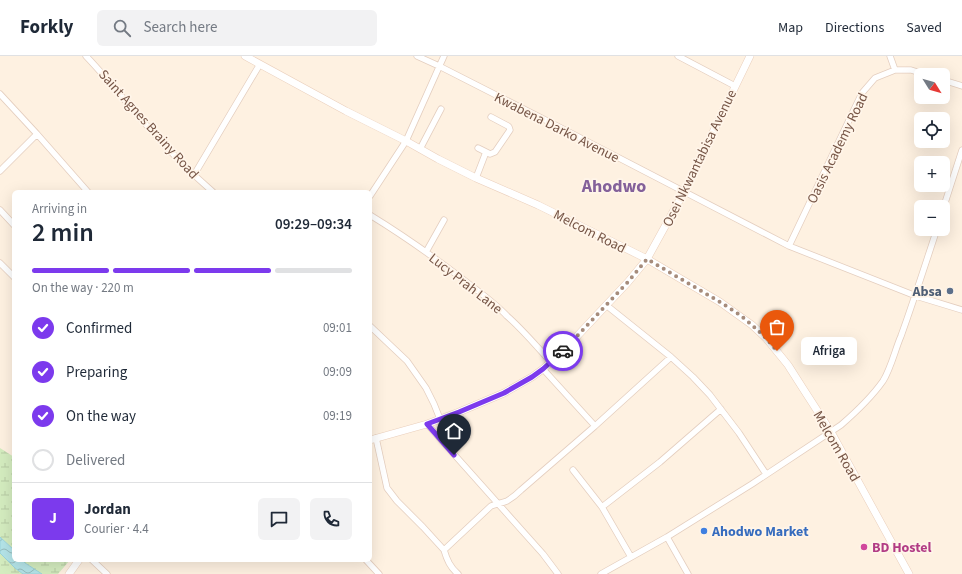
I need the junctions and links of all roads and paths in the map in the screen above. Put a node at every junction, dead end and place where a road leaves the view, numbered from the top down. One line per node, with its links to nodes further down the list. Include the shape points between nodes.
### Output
1 (86, 56): 25 (street, Saint Agnes Brainy Road)
2 (245, 56): 8 (main road, Melcom Road)
3 (417, 56): 9 (street, Kwabena Darko Avenue)
4 (444, 56): 9 (street)
5 (678, 56): 13 (street)
6 (750, 56): 13 (main road, Osei Nkwantabisa Avenue)
7 (890, 56): 10 (street)
8 (260, 64): 19 (main road, Melcom Road); 25 (street)
9 (439, 66): 19 (street); 29 (street, Kwabena Darko Avenue)
10 (895, 70): 11 (street, Oasis Academy Road); 37 (street, Oasis Academy Road, via 875,78 862,93)
11 (914, 71)
12 (950, 82): 14 (street)
13 (735, 86): 29 (main road, Osei Nkwantabisa Avenue)
14 (962, 86)
15 (0, 94): 18 (street)
16 (441, 109): 21 (street)
17 (490, 117): 23 (street, via 510,127 510,130 495,152)
18 (37, 134): 24 (street); 27 (street)
19 (406, 141): 21 (main road, Melcom Road); 30 (street)
20 (478, 148): 23 (street)
21 (420, 149): 26 (main road, Melcom Road)
22 (962, 150): 31 (street)
23 (486, 152): 26 (street)
24 (0, 170)
25 (194, 175): 28 (street, Saint Agnes Brainy Road)
26 (476, 178): 39 (main road, Melcom Road, via 538,205)
27 (86, 190)
28 (210, 190)
29 (684, 192): 37 (street, Kwabena Darko Avenue); 39 (main road, Osei Nkwantabisa Avenue)
30 (372, 193)
31 (946, 200)
32 (0, 210): 35 (street)
33 (372, 216): 38 (street, Lucy Prah Lane)
34 (444, 220): 38 (street)
35 (12, 223)
36 (935, 236): 42 (street)
37 (789, 246): 42 (street, Kwabena Darko Avenue)
38 (426, 252): 47 (street, Lucy Prah Lane, via 507,315)
39 (647, 259): 43 (main road, Osei Nkwantabisa Avenue); 53 (main road, Melcom Road, via 720,302 766,338 788,365)
40 (0, 263): 41 (street)
41 (12, 275)
42 (916, 296): 44 (street, Kwabena Darko Avenue); 53 (street, via 884,379 854,414)
43 (606, 305): 46 (street); 47 (main road, Osei Nkwantabisa Avenue)
44 (962, 310)
45 (372, 328): 50 (street, via 407,361 428,393)
46 (670, 357): 49 (street, via 693,377); 52 (street)
47 (551, 362): 48 (main road, Osei Nkwantabisa Avenue)
48 (543, 369): 50 (main road, Osei Nkwantabisa Avenue, via 504,393); 52 (street)
49 (721, 409): 56 (street); 58 (street, via 660,462)
50 (440, 419): 51 (main road, Osei Nkwantabisa Avenue)
51 (427, 424): 54 (main road, Osei Nkwantabisa Avenue); 57 (street)
52 (595, 426): 57 (street, via 509,500)
53 (831, 432): 56 (street); 72 (main road, Melcom Road)
54 (373, 439): 60 (street, via 387,488)
55 (572, 470): 58 (street)
56 (766, 474): 59 (street)
57 (497, 503): 60 (street); 69 (street)
58 (602, 507): 61 (street)
59 (667, 536): 61 (street); 71 (street)
60 (444, 550): 68 (street, via 448,562)
61 (631, 557): 70 (street)
62 (78, 562): 65 (main road)
63 (94, 562): 66 (street)
64 (368, 562): 67 (street)
65 (69, 574)
66 (107, 574)
67 (379, 574)
68 (458, 574)
69 (558, 574)
70 (601, 574)
71 (688, 574)
72 (909, 574)

